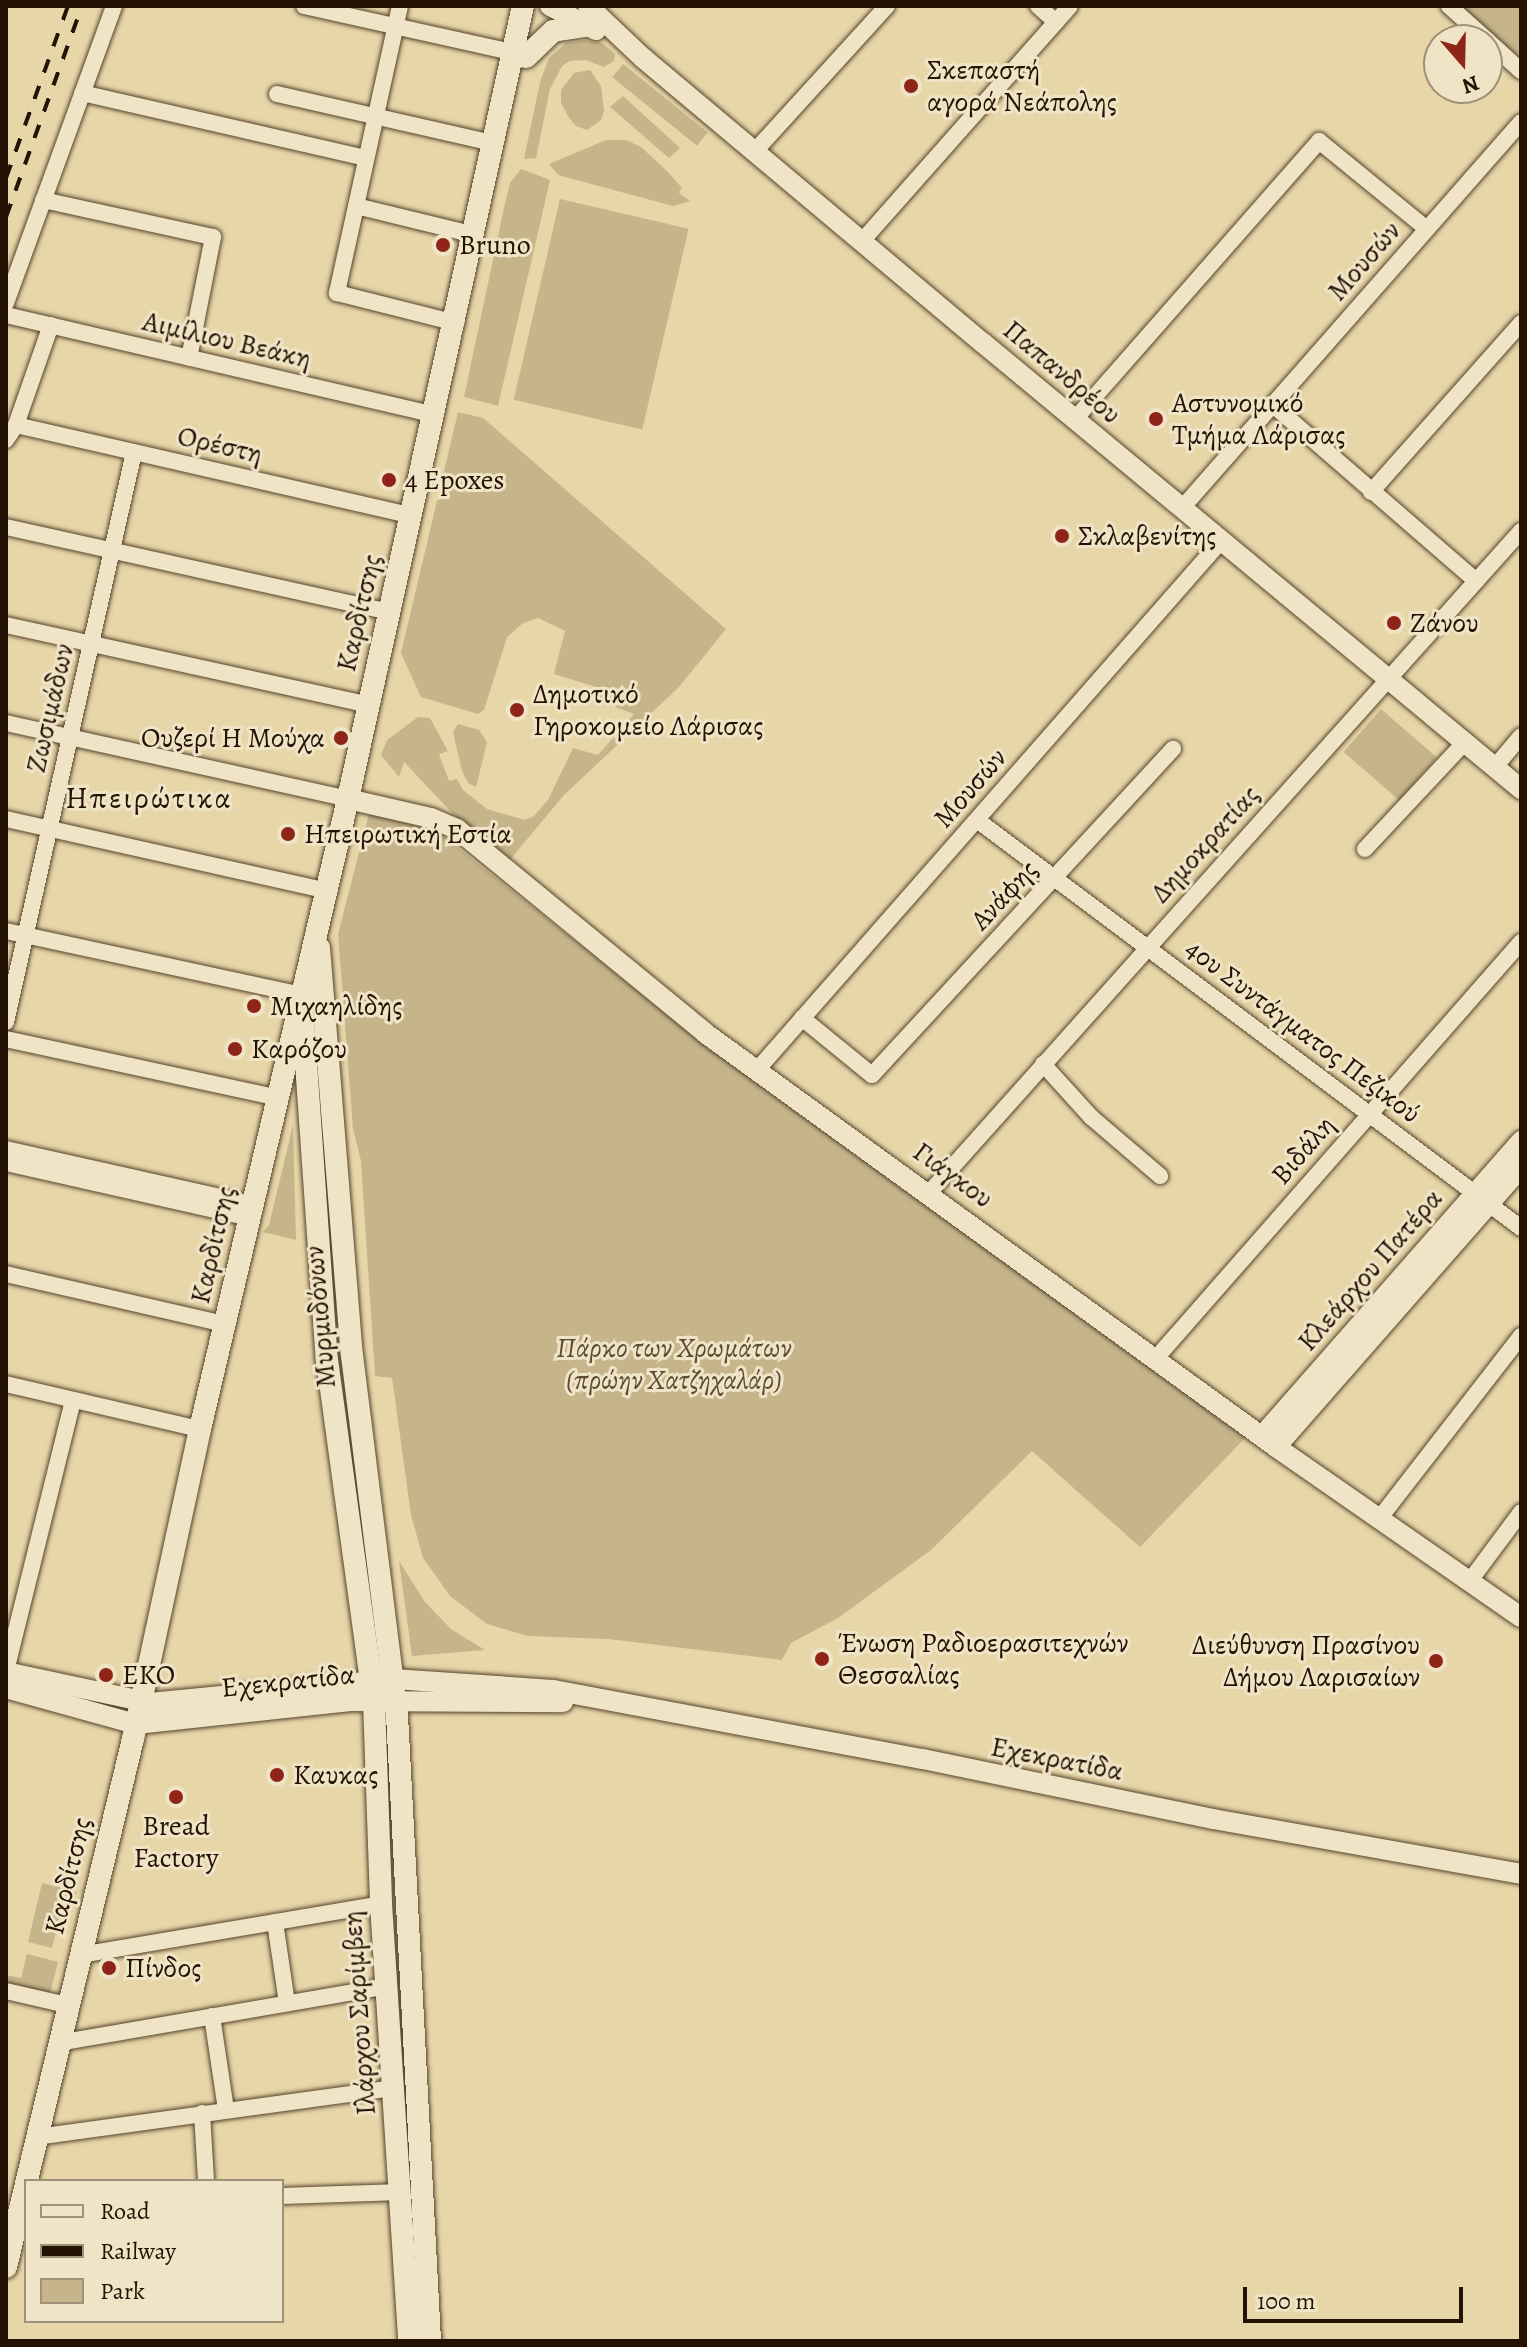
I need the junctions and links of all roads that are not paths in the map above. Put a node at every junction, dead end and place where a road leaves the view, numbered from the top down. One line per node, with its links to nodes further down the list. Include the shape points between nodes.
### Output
1 (114, 6): 18 (street)
2 (304, 6): 14 (street)
3 (400, 6): 14 (street)
4 (523, 6): 15 (main road, Καρδίτσης)
5 (538, 6): 15 (main road, Καρδίτσης)
6 (550, 6): 11 (street, Παπανδρέου)
7 (887, 6): 23 (street)
8 (1038, 6): 12 (street)
9 (1070, 6): 12 (street)
10 (1449, 6): 13 (street)
11 (591, 12): 15 (main road); 23 (street, Παπανδρέου)
12 (1056, 22): 29 (street)
13 (1469, 24)
14 (395, 25): 15 (street); 20 (street)
15 (519, 54): 22 (main road, Καρδίτσης); 28 (main road, Καρδίτσης, via 490,206)
16 (1503, 55): 17 (street)
17 (1521, 71)
18 (82, 93): 24 (street); 25 (street)
19 (277, 94): 20 (street)
20 (375, 116): 22 (street); 24 (street)
21 (1521, 122): 27 (street, Μουσών)
22 (492, 143): 28 (main road, Καρδίτσης)
23 (755, 151): 29 (street, Παπανδρέου)
24 (366, 158): 26 (street)
25 (43, 200): 30 (street); 35 (street, via 213,237)
26 (356, 206): 28 (street); 32 (street, via 337,293)
27 (1427, 229): 36 (street, Μουσών); 38 (street, via 1319,141)
28 (475, 235): 32 (main road, Καρδίτσης)
29 (863, 240): 38 (street, Παπανδρέου)
30 (6, 303)
31 (6, 315): 34 (street, Αιμίλιου Βεάκη)
32 (456, 323): 37 (main road, Καρδίτσης)
33 (1521, 323): 42 (street)
34 (51, 325): 35 (street, Αιμίλιου Βεάκη); 39 (street)
35 (189, 358): 37 (street, Αιμίλιου Βεάκη)
36 (1273, 405): 42 (street); 43 (street, Μουσών)
37 (435, 415): 44 (main road, Καρδίτσης)
38 (1075, 419): 43 (street, Παπανδρέου)
39 (16, 425): 40 (street); 41 (street, Ορέστη)
40 (6, 440)
41 (134, 452): 44 (street, Ορέστη); 48 (street, Ζωσιμάδων)
42 (1371, 492): 49 (street)
43 (1183, 507): 47 (street, Παπανδρέου)
44 (412, 516): 50 (main road, Καρδίτσης)
45 (6, 527): 48 (street)
46 (1521, 531): 49 (street, Δημοκρατίας)
47 (1222, 540): 53 (street, Παπανδρέου); 64 (street, Μουσών)
48 (112, 550): 50 (street); 52 (street, Ζωσιμάδων)
49 (1476, 581): 53 (street, Δημοκρατίας)
50 (390, 612): 54 (main road, Καρδίτσης)
51 (6, 625): 52 (street)
52 (91, 644): 54 (street); 57 (street, Ζωσιμάδων)
53 (1389, 678): 58 (street, Παπανδρέου); 73 (street, Δημοκρατίας)
54 (369, 705): 62 (main road, Καρδίτσης)
55 (6, 723): 57 (street)
56 (1521, 736): 60 (street)
57 (70, 737): 62 (street); 65 (street, Ζωσιμάδων)
58 (1465, 742): 60 (street, Παπανδρέου); 66 (street)
59 (1173, 749): 67 (street, Ανάφης)
60 (1495, 767): 61 (street, Παπανδρέου)
61 (1521, 789)
62 (348, 799): 68 (main road, Καρδίτσης); 79 (street, Γιάγκου, via 457,829)
63 (6, 819): 65 (street)
64 (977, 820): 67 (street, 4ου Συντάγματος Πεζικού); 75 (street, Μουσών)
65 (49, 829): 68 (street); 71 (street, Ζωσιμάδων)
66 (1365, 849)
67 (1055, 878): 73 (street, 4ου Συντάγματος Πεζικού); 75 (street, Ανάφης, via 872,1075)
68 (327, 891): 69 (main road, Καρδίτσης)
69 (317, 927): 74 (main road, Καρδίτσης); 105 (main road, Μυρμιδόνων)
70 (6, 931): 71 (street)
71 (26, 935): 74 (street); 76 (street, Ζωσιμάδων)
72 (1521, 942): 81 (street, Βιδάλη)
73 (1147, 947): 78 (street, Δημοκρατίας); 81 (street, 4ου Συντάγματος Πεζικού)
74 (302, 995): 80 (main road, Καρδίτσης); 105 (main road, Μυρμιδόνων, via 327,1360)
75 (802, 1018): 79 (street, Μουσών)
76 (6, 1022)
77 (6, 1039): 80 (street)
78 (1043, 1064): 86 (street, via 1091,1117); 87 (street, Δημοκρατίας)
79 (757, 1070): 87 (street, Γιάγκου)
80 (278, 1098): 89 (main road, Καρδίτσης)
81 (1371, 1112): 88 (street, 4ου Συντάγματος Πεζικού); 94 (street, Βιδάλη)
82 (1521, 1141): 88 (street, Κλεάρχου Πατέρα)
83 (6, 1149): 89 (street)
84 (6, 1163): 89 (street)
85 (1521, 1167): 88 (street, Κλεάρχου Πατέρα)
86 (1160, 1176)
87 (929, 1193): 94 (street, Γιάγκου)
88 (1481, 1198): 90 (street, 4ου Συντάγματος Πεζικού); 98 (street, Κλεάρχου Πατέρα)
89 (251, 1211): 92 (main road, Καρδίτσης)
90 (1521, 1228)
91 (6, 1274): 92 (street)
92 (225, 1324): 97 (main road, Καρδίτσης)
93 (1521, 1336): 100 (street)
94 (1157, 1357): 98 (street, Γιάγκου)
95 (6, 1384): 96 (street)
96 (73, 1400): 97 (street); 103 (street)
97 (200, 1429): 106 (main road, Καρδίτσης)
98 (1269, 1442): 100 (street, Γιάγκου)
99 (1521, 1512): 101 (street)
100 (1379, 1519): 101 (street, Γιάγκου)
101 (1469, 1582): 102 (street, Γιάγκου)
102 (1521, 1617)
103 (6, 1672): 106 (street, Εχεκρατίδα)
104 (6, 1688): 106 (street, Εχεκρατίδα)
105 (384, 1690): 106 (street, Εχεκρατίδα); 107 (street, Εχεκρατίδα, via 553,1690); 108 (main road, Ιλάρχου Σαρίμβεη); 128 (main road, Ιλάρχου Σαρίμβεη)
106 (138, 1714): 110 (main road, Καρδίτσης)
107 (1521, 1874)
108 (381, 1904): 109 (street); 111 (main road, Ιλάρχου Σαρίμβεη)
109 (275, 1922): 110 (street); 113 (street)
110 (80, 1955): 114 (main road, Καρδίτσης)
111 (387, 1986): 113 (street); 117 (main road, Ιλάρχου Σαρίμβεη)
112 (6, 1991): 114 (street)
113 (287, 2003): 115 (street)
114 (67, 2005): 116 (main road, Καρδίτσης)
115 (212, 2016): 116 (street); 118 (street)
116 (58, 2043): 120 (main road, Καρδίτσης)
117 (394, 2088): 118 (street); 123 (main road, Ιλάρχου Σαρίμβεη)
118 (226, 2110): 119 (street)
119 (202, 2113): 120 (street); 122 (street)
120 (36, 2137): 121 (main road, Καρδίτσης)
121 (28, 2179)
122 (206, 2179)
123 (401, 2192): 124 (street); 127 (main road, Ιλάρχου Σαρίμβεη)
124 (284, 2196)
125 (23, 2209): 126 (main road, Καρδίτσης)
126 (6, 2267)
127 (409, 2341)
128 (430, 2341)

